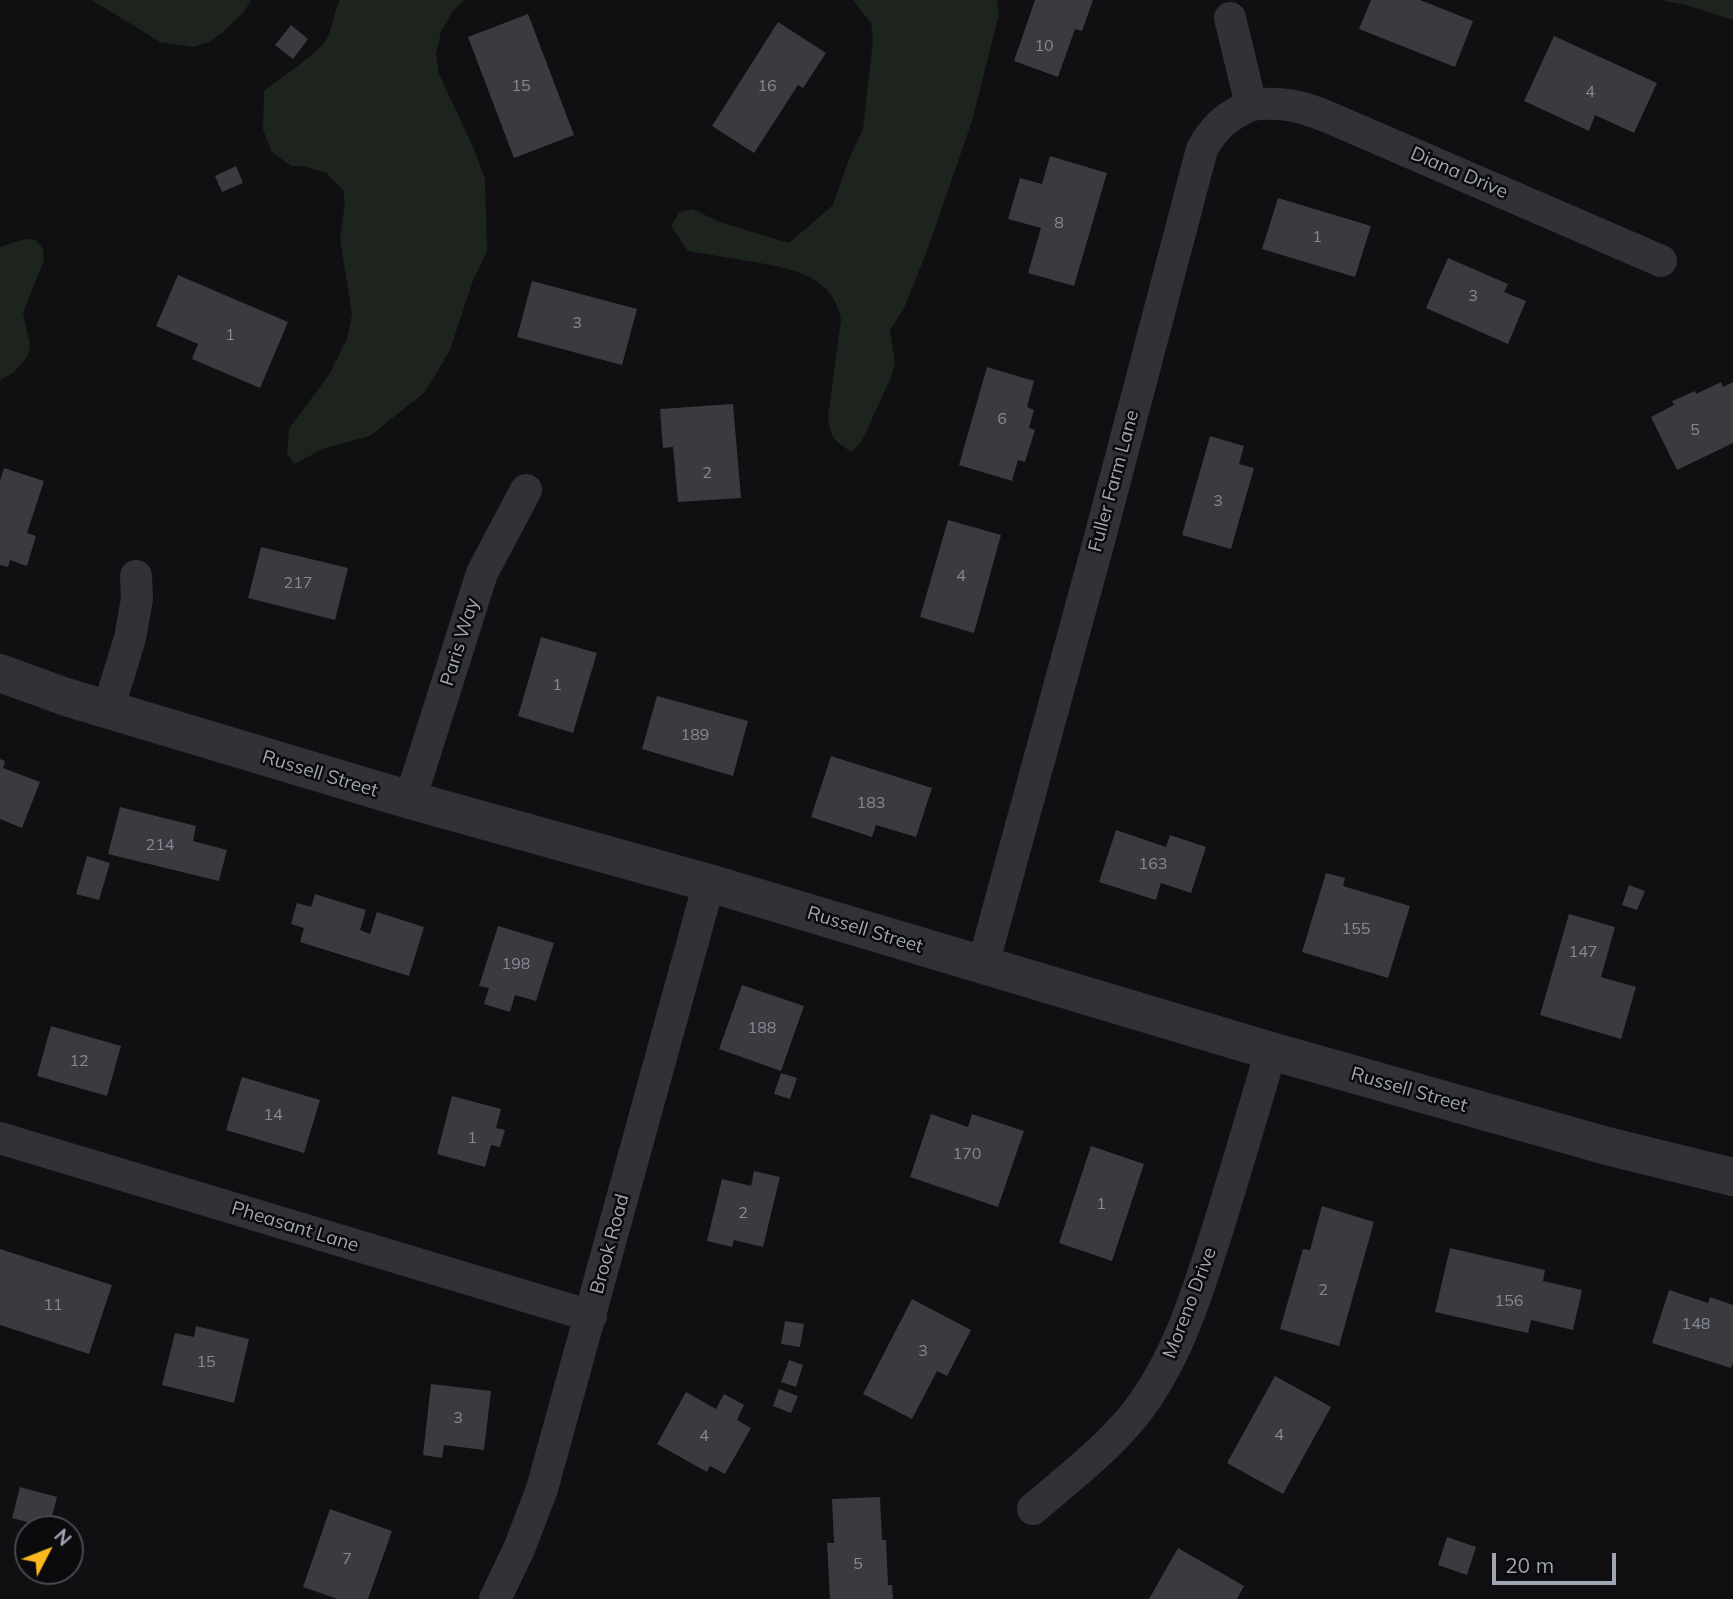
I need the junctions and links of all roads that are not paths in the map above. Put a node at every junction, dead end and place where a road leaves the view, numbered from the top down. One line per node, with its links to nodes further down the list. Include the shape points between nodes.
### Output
1 (1230, 18): 2 (street)
2 (1251, 105): 3 (street, Diana Drive, via 1284,103 1306,108); 10 (street, Fuller Farm Lane, via 1218,125 1202,149)
3 (1661, 261)
4 (526, 490): 8 (street, Paris Way, via 482,573)
5 (136, 576): 7 (street, via 130,638)
6 (0, 673): 7 (street, Russell Street)
7 (108, 710): 8 (street, Russell Street)
8 (410, 800): 9 (street, Russell Street)
9 (709, 883): 10 (street, Russell Street); 14 (street, Brook Road)
10 (983, 965): 11 (street, Russell Street)
11 (1271, 1051): 13 (street, Russell Street); 15 (street, Moreno Drive, via 1194,1301 1167,1364 1123,1428)
12 (0, 1138): 14 (street, Pheasant Lane)
13 (1733, 1178)
14 (591, 1316): 16 (street, Brook Road, via 542,1489)
15 (1033, 1509)
16 (495, 1599)

